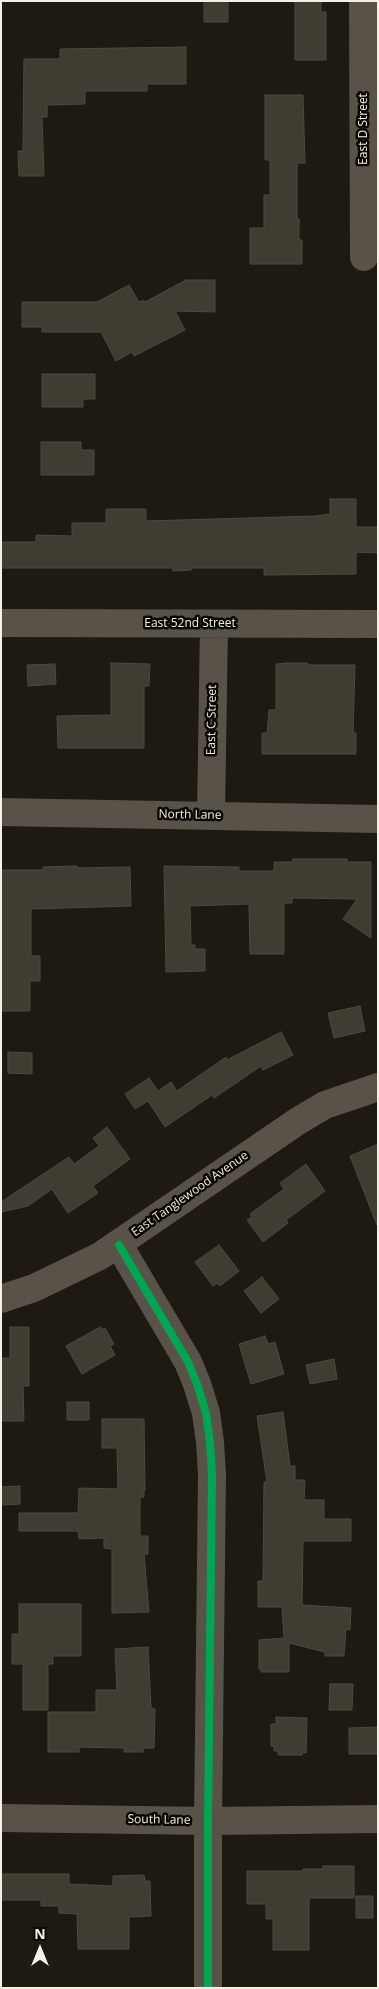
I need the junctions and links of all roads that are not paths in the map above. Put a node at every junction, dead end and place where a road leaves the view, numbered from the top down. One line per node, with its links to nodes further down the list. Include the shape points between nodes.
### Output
1 (363, 1): 2 (street, East D Street)
2 (364, 257)
3 (1, 623): 4 (street, East 52nd Street)
4 (214, 624): 5 (street, East 52nd Street); 7 (street, East C Street)
5 (378, 624)
6 (1, 812): 7 (street, North Lane)
7 (211, 816): 8 (street, North Lane)
8 (378, 819)
9 (378, 1087): 10 (street, East Tanglewood Avenue, via 325,1105 298,1120)
10 (118, 1245): 11 (street, East Tanglewood Avenue, via 55,1278); 14 (street, via 188,1362 206,1413 212,1474)
11 (1, 1299)
12 (1, 1818): 14 (street, South Lane)
13 (378, 1818): 14 (street, South Lane)
14 (208, 1821): 15 (street)
15 (208, 1988)

